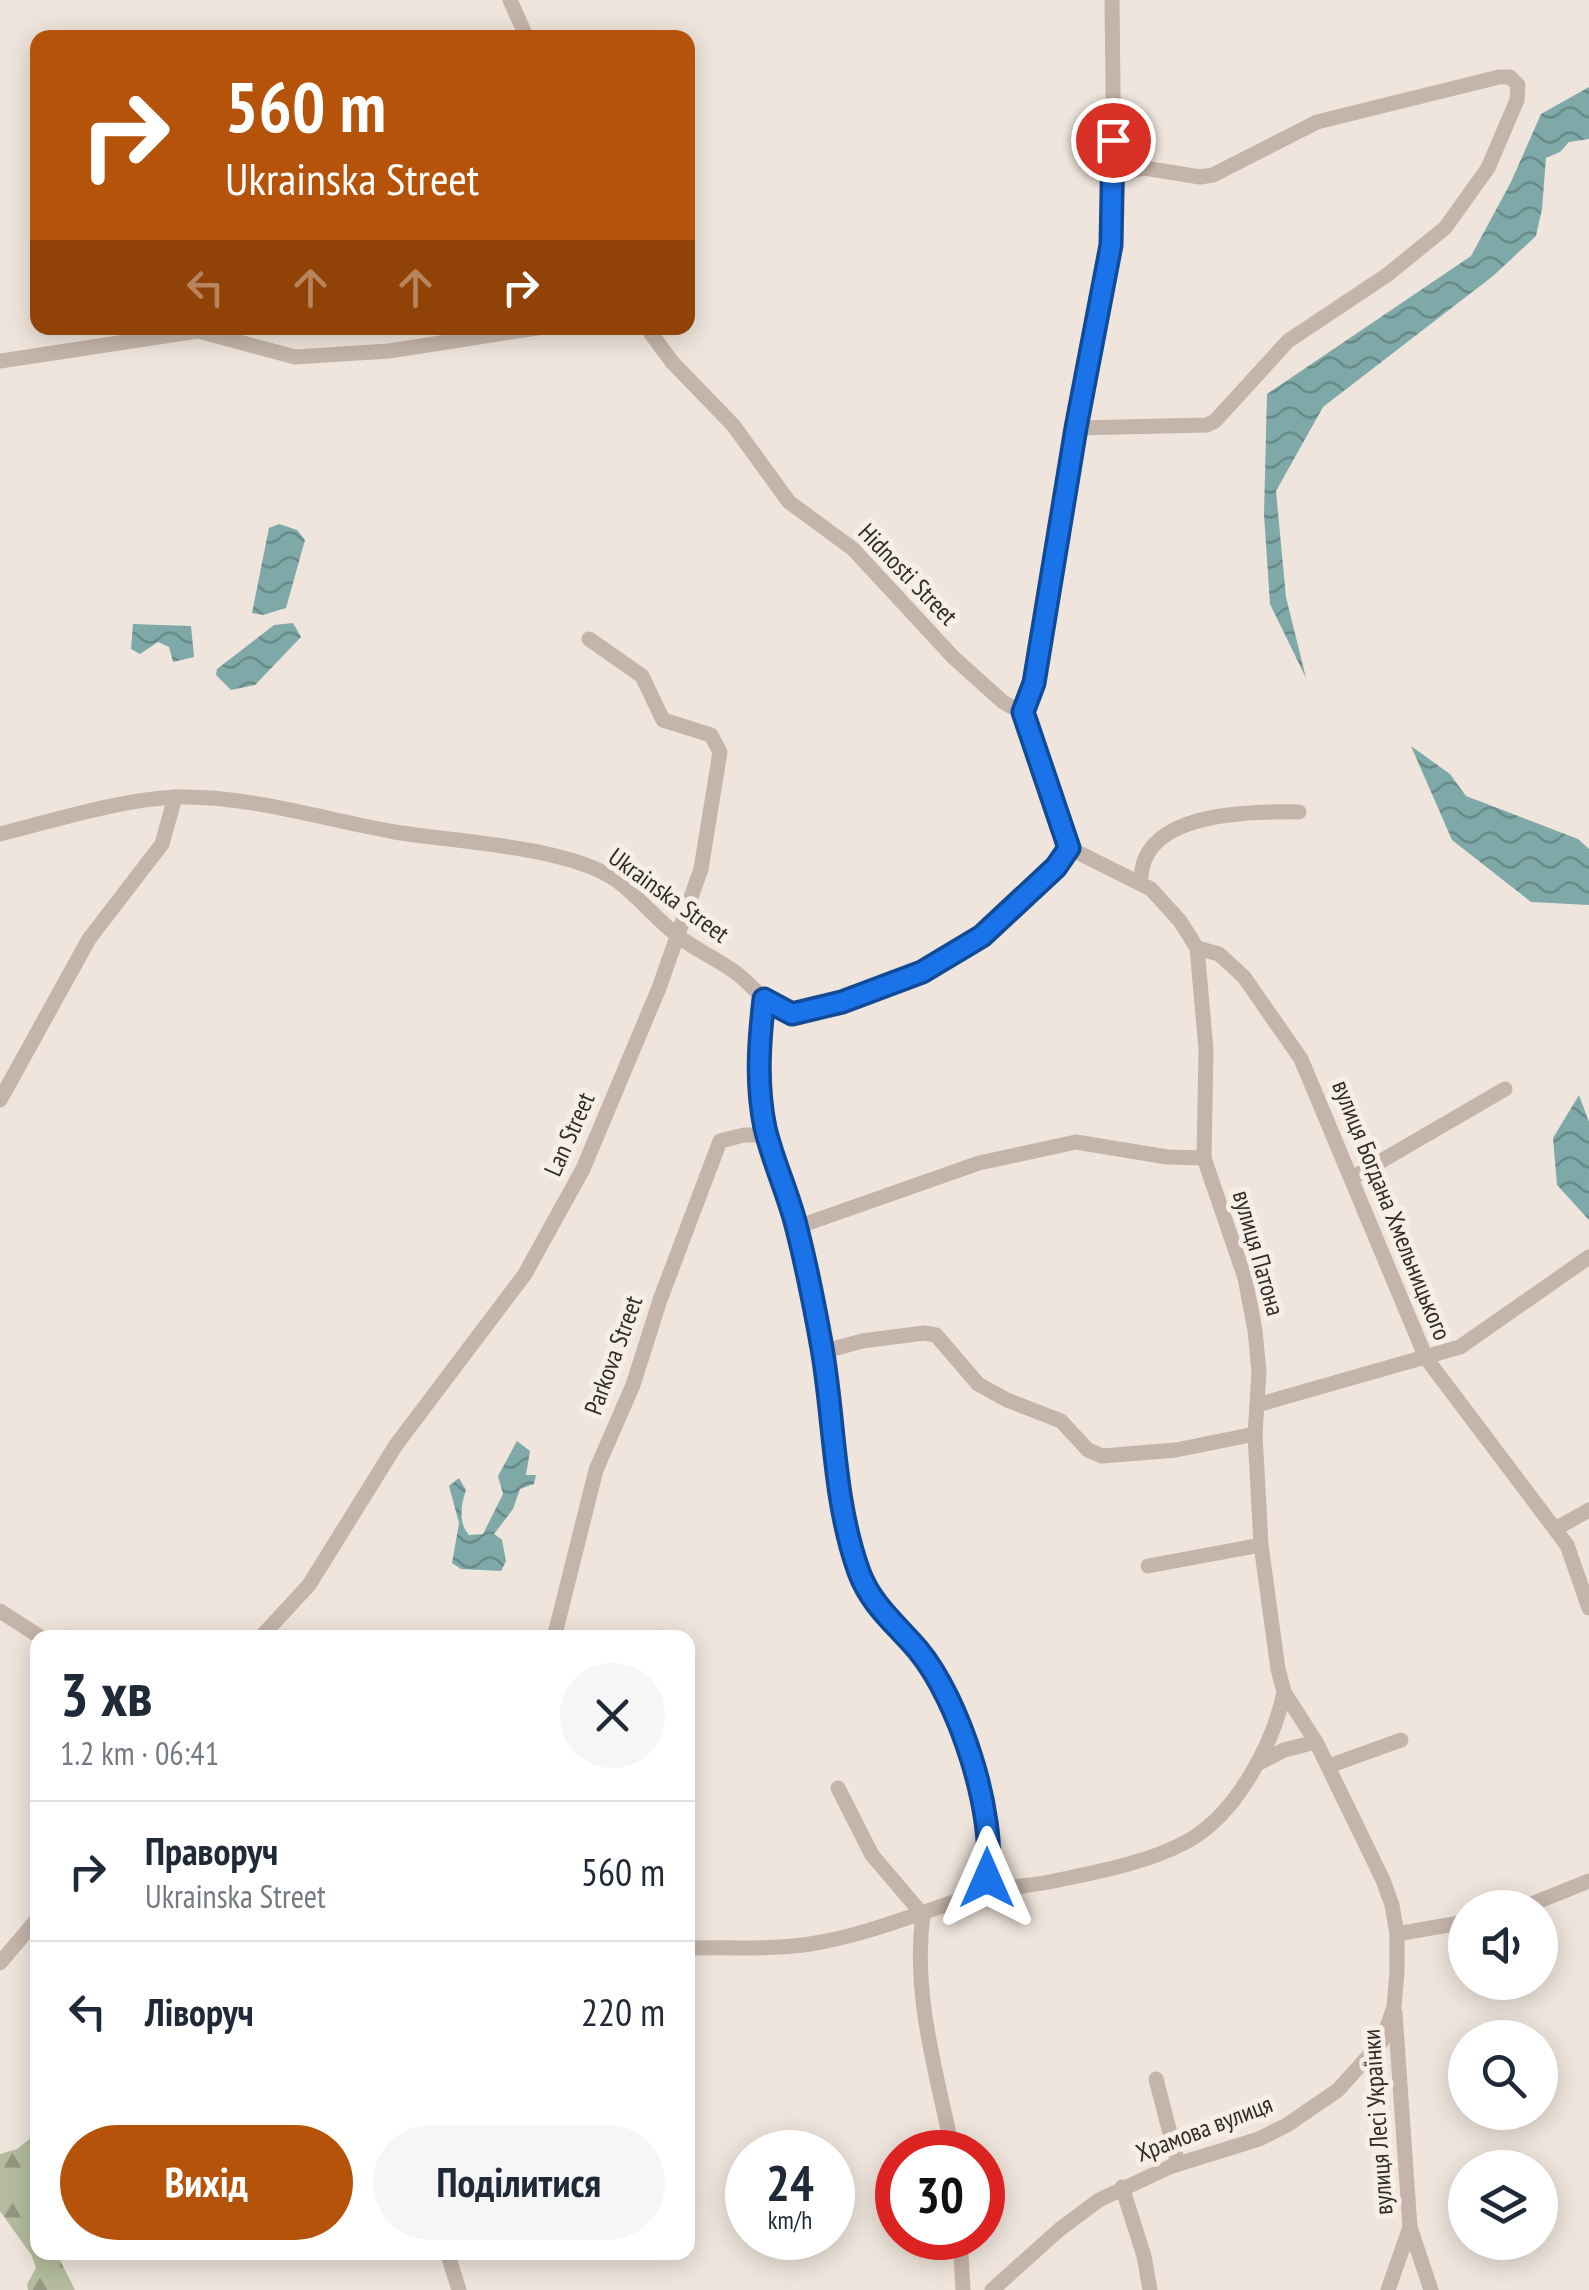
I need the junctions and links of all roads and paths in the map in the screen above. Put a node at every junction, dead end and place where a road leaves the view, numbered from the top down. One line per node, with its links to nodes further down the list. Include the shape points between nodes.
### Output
1 (510, 0): 3 (street)
2 (1112, 0): 4 (street)
3 (523, 30)
4 (1114, 175): 10 (street, via 1111,245); 10 (street, via 1144,168 1200,177 1317,122 1499,77 1518,84 1488,168 1445,228 1288,341 1215,421)
5 (172, 335): 9 (street)
6 (232, 335): 7 (street, via 295,357)
7 (492, 335)
8 (652, 335): 12 (street, Hidnosti Street, via 789,502 853,549 953,657)
9 (0, 361)
10 (1076, 428): 12 (street, via 1034,683)
11 (590, 639): 18 (street, Lan Street, via 642,676 663,720 711,736 720,752 701,869)
12 (1023, 712): 16 (street)
13 (175, 797): 15 (street, Ukrainska Street); 18 (street, Ukrainska Street, via 238,801 590,866 616,880); 22 (street, via 162,844 89,940)
14 (1299, 812): 17 (street, via 1233,812 1194,822 1164,837 1145,857)
15 (0, 834)
16 (1069, 848): 17 (street); 20 (street, Ukrainska Street, via 982,936 922,972 792,1014)
17 (1140, 883): 19 (street, via 1167,904)
18 (678, 936): 20 (street, Ukrainska Street); 39 (street, Lan Street, via 583,1169 525,1274 396,1446 309,1585)
19 (1197, 948): 24 (street, вулиця Патона, via 1206,1050); 25 (street, вулиця Богдана Хмельницького, via 1219,954 1244,977 1284,1030)
20 (764, 999): 23 (street, via 757,1056)
21 (1505, 1090): 25 (street)
22 (0, 1100)
23 (768, 1136): 26 (street); 40 (street, Parkova Street, via 720,1140 596,1470)
24 (1204, 1158): 26 (street, via 1076,1142 979,1163); 30 (street, вулиця Патона, via 1245,1278 1258,1358)
25 (1352, 1178): 29 (street, вулиця Богдана Хмельницького)
26 (797, 1227): 28 (street)
27 (1589, 1258): 29 (street, via 1460,1347)
28 (822, 1352): 31 (street, via 936,1335 978,1384 1060,1420 1102,1456); 48 (street, via 841,1501 859,1572 880,1610 935,1675 970,1755 988,1835)
29 (1426, 1358): 30 (street); 33 (street, вулиця Богдана Хмельницького)
30 (1257, 1404): 31 (street, вулиця Патона)
31 (1255, 1434): 34 (street, вулиця Патона)
32 (1589, 1510): 33 (street)
33 (1555, 1529): 36 (street, вулиця Богдана Хмельницького)
34 (1261, 1546): 35 (street); 41 (street, вулиця Патона)
35 (1148, 1566)
36 (1589, 1608)
37 (0, 1611): 38 (street)
38 (30, 1630)
39 (267, 1630)
40 (556, 1630)
41 (1284, 1692): 43 (street, вулиця Патона); 44 (street, вулиця Патона)
42 (1401, 1740): 45 (street)
43 (1316, 1742): 44 (street); 45 (street, вулиця Патона)
44 (1259, 1763): 48 (street, вулиця Патона, via 1220,1814 1186,1842 1092,1872)
45 (1329, 1766): 53 (street, вулиця Патона, via 1383,1880)
46 (838, 1788): 50 (street, via 872,1854)
47 (1589, 1881): 49 (street)
48 (982, 1893): 50 (street, вулиця Патона)
49 (1558, 1893)
50 (922, 1915): 54 (street, вулиця Патона, via 809,1944); 58 (street, via 924,2007)
51 (1448, 1925): 53 (street)
52 (30, 1927): 55 (street)
53 (1397, 1934): 56 (street, Храмова вулиця)
54 (695, 1948)
55 (0, 1963)
56 (1394, 2007): 59 (street, Храмова вулиця, via 1382,2041 1338,2090 1259,2140); 61 (street, вулиця Лесі Українки)
57 (1156, 2079): 59 (street)
58 (949, 2130)
59 (1178, 2164): 60 (street, Храмова вулиця)
60 (1122, 2187): 66 (street, Храмова вулиця, via 1060,2228); 67 (street)
61 (1410, 2227): 68 (street, вулиця Лесі Українки); 69 (street)
62 (450, 2260): 64 (street)
63 (962, 2260): 65 (street)
64 (460, 2290)
65 (964, 2290)
66 (992, 2290)
67 (1150, 2290)
68 (1388, 2290)
69 (1431, 2290)

